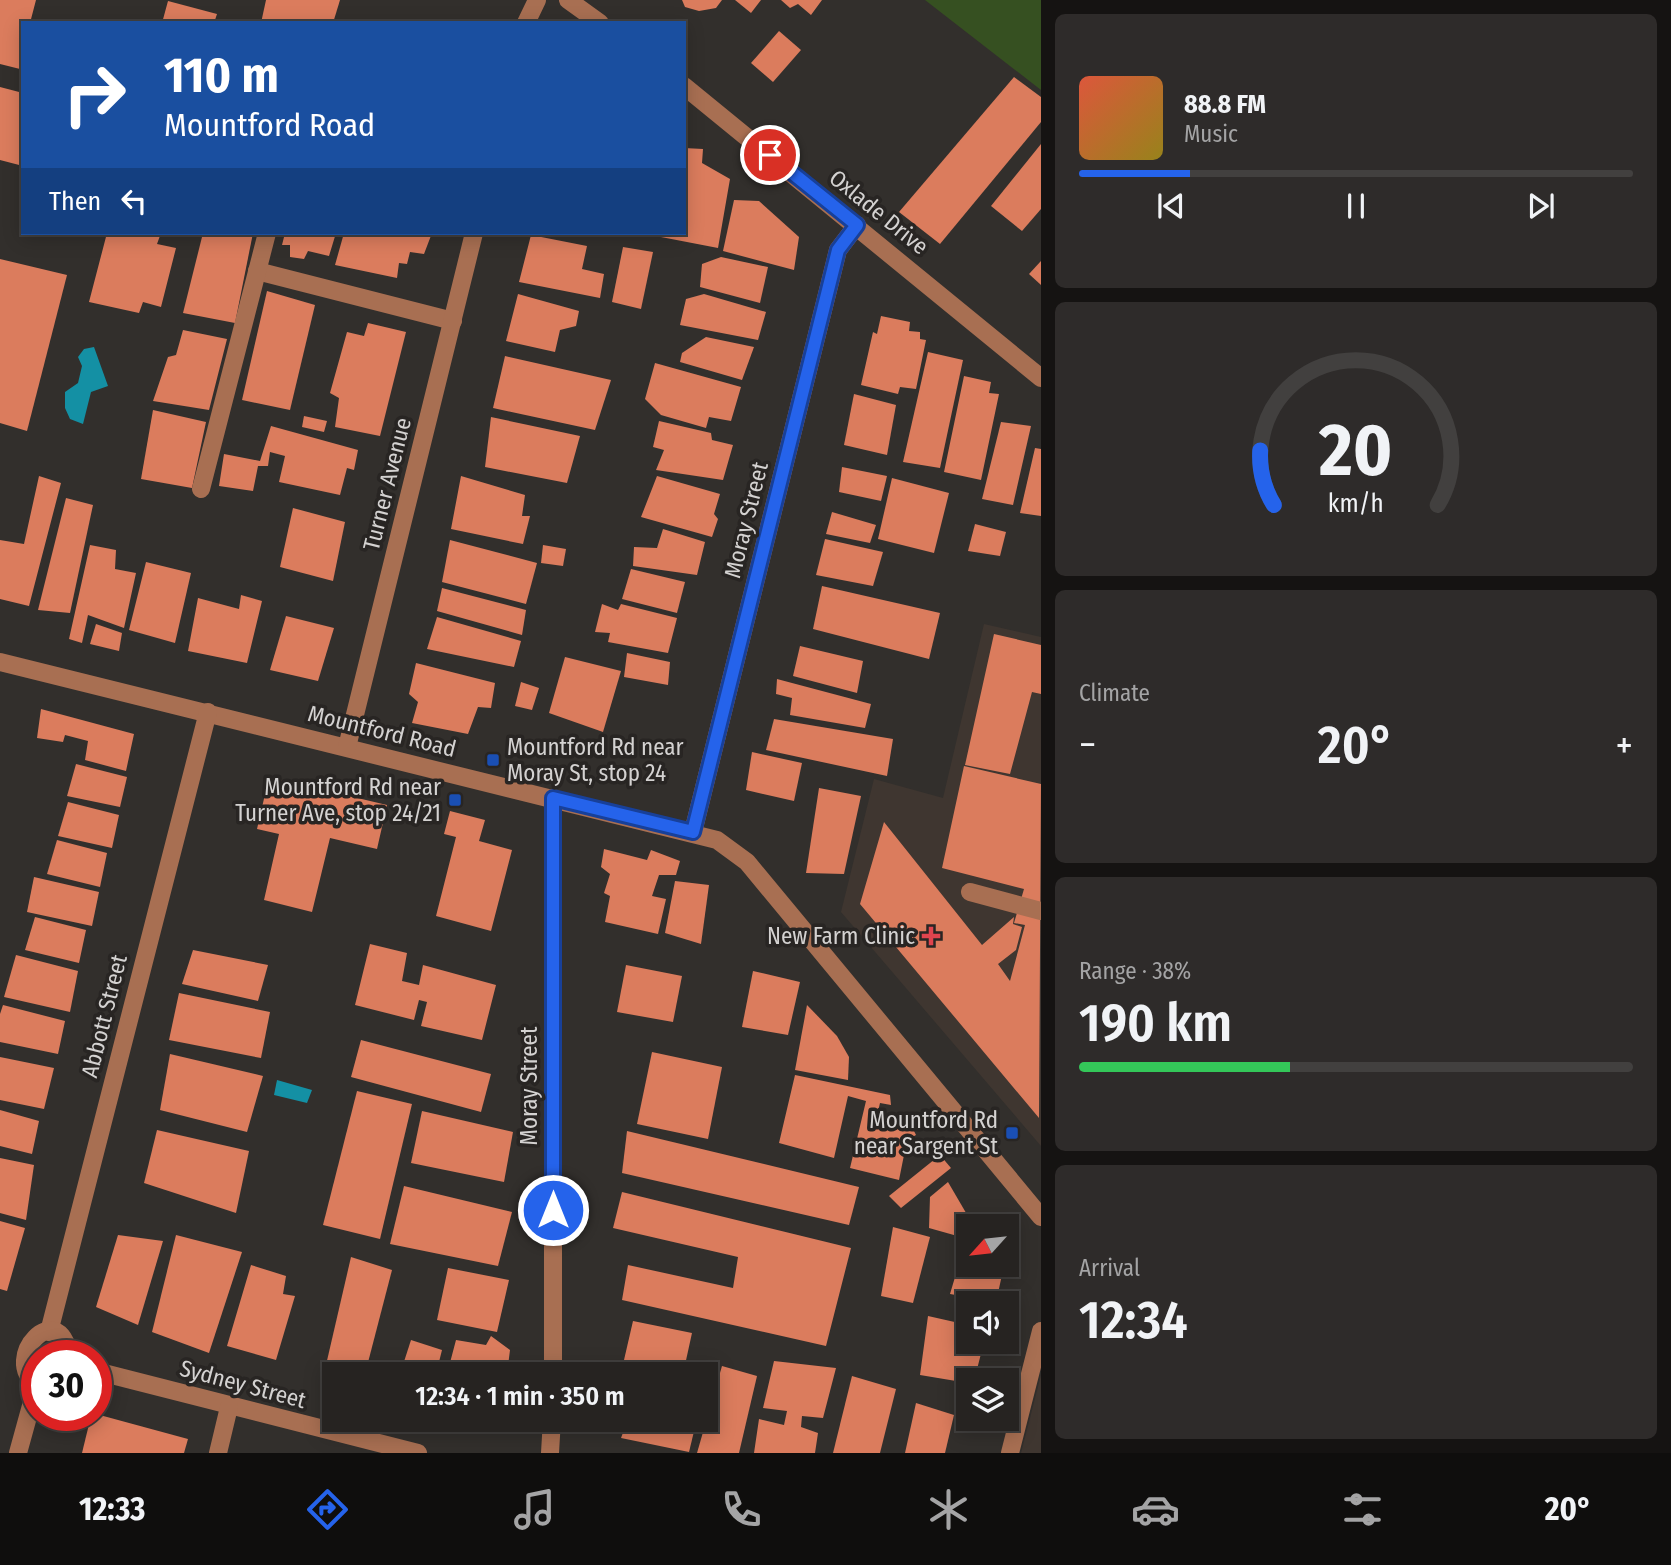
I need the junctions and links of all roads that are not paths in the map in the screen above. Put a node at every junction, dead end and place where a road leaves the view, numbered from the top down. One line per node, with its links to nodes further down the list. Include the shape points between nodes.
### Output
1 (537, 0): 3 (street)
2 (568, 0): 4 (street)
3 (527, 21)
4 (597, 21)
5 (686, 88): 6 (street, Oxlade Drive)
6 (857, 225): 11 (street, Oxlade Drive); 17 (street, Moray Street, via 838,250)
7 (266, 235): 9 (street)
8 (474, 235): 10 (street, Turner Avenue)
9 (257, 271): 10 (street); 12 (street)
10 (453, 321): 15 (street, Turner Avenue)
11 (1041, 378)
12 (201, 489)
13 (0, 662): 14 (street, Mountford Road)
14 (208, 712): 15 (street, Mountford Road); 22 (street, Abbott Street)
15 (347, 747): 16 (street, Mountford Road)
16 (553, 798): 17 (street, Mountford Road); 26 (street, Moray Street)
17 (693, 832): 20 (street, Mountford Road, via 717,840 747,862)
18 (970, 892): 19 (street)
19 (1041, 911)
20 (1041, 1217)
21 (1041, 1331): 36 (street)
22 (49, 1332): 23 (street, via 33,1333); 24 (street)
23 (23, 1340)
24 (63, 1340)
25 (21, 1342): 27 (street, via 13,1350)
26 (553, 1362)
27 (21, 1372)
28 (112, 1375): 29 (street, Sydney Street)
29 (229, 1407): 33 (street); 34 (street, Sydney Street)
30 (24, 1431): 32 (street)
31 (551, 1432): 35 (street)
32 (18, 1453)
33 (218, 1453)
34 (418, 1453)
35 (550, 1453)
36 (1010, 1453)

